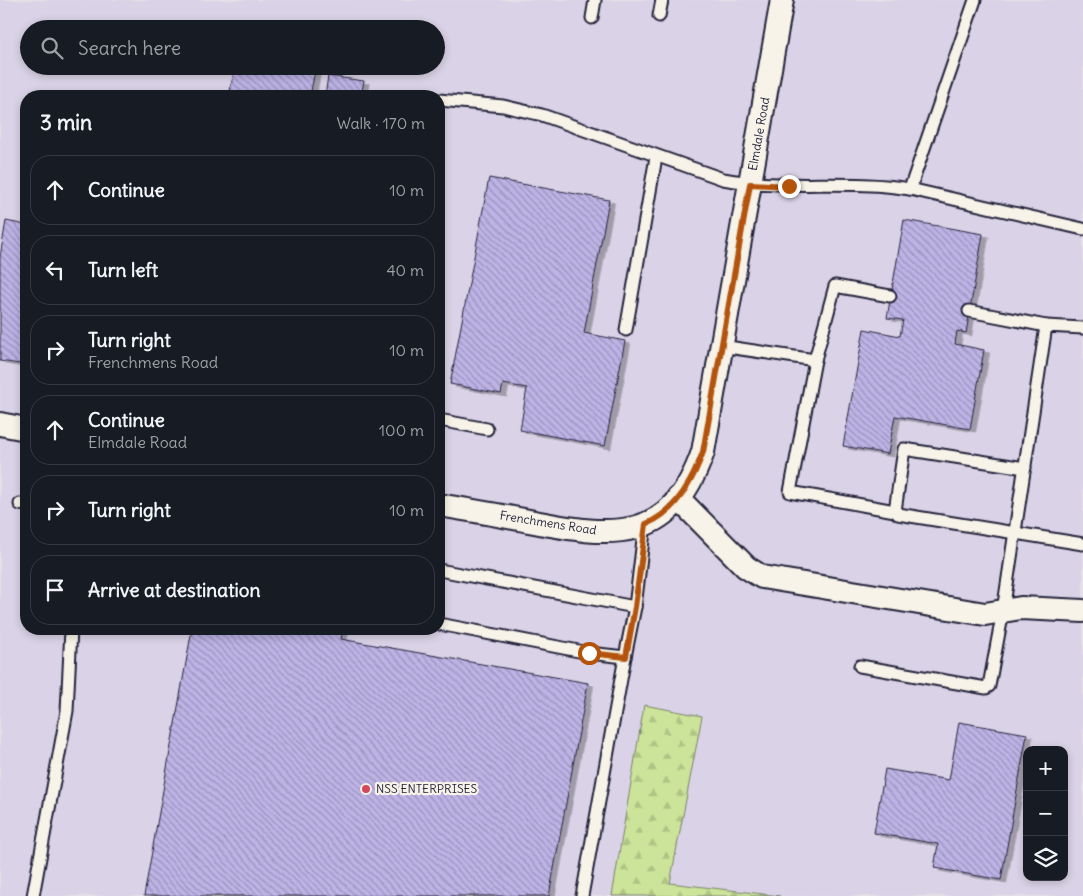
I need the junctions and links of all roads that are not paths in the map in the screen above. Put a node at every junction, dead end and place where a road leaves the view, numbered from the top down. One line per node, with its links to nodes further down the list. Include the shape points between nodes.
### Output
1 (595, 0): 6 (lane)
2 (662, 0): 5 (lane)
3 (782, 0): 9 (street, Elmdale Road)
4 (975, 0): 10 (lane)
5 (659, 16)
6 (592, 18)
7 (445, 101): 8 (lane, via 503,106 542,115)
8 (656, 157): 9 (lane, via 710,176); 16 (lane)
9 (750, 184): 10 (lane, via 881,184); 17 (street, Elmdale Road)
10 (910, 189): 11 (lane)
11 (1083, 229)
12 (890, 296): 18 (lane, via 835,286)
13 (969, 311): 14 (lane)
14 (1046, 326): 15 (lane); 23 (lane)
15 (1083, 328)
16 (626, 330)
17 (722, 346): 18 (lane); 24 (street, Elmdale Road, via 703,452 697,470)
18 (815, 360): 26 (lane, via 790,492)
19 (445, 421): 22 (lane)
20 (0, 424): 21 (street)
21 (20, 428)
22 (487, 429)
23 (1025, 468): 26 (lane, via 904,449); 28 (lane)
24 (678, 498): 27 (street, Frenchmens Road); 32 (street, via 746,567 762,577 985,614)
25 (445, 505): 27 (street, Frenchmens Road, via 594,532 622,531)
26 (895, 511): 28 (lane)
27 (646, 524): 31 (lane)
28 (1015, 533): 29 (lane); 32 (lane)
29 (1083, 544)
30 (445, 571): 31 (lane)
31 (635, 607): 36 (lane)
32 (1003, 610): 33 (street); 37 (lane, via 989,686 986,688)
33 (1083, 611)
34 (445, 625): 36 (lane)
35 (71, 635): 38 (lane, via 67,711)
36 (626, 657): 39 (lane)
37 (860, 666)
38 (33, 896)
39 (582, 896)

